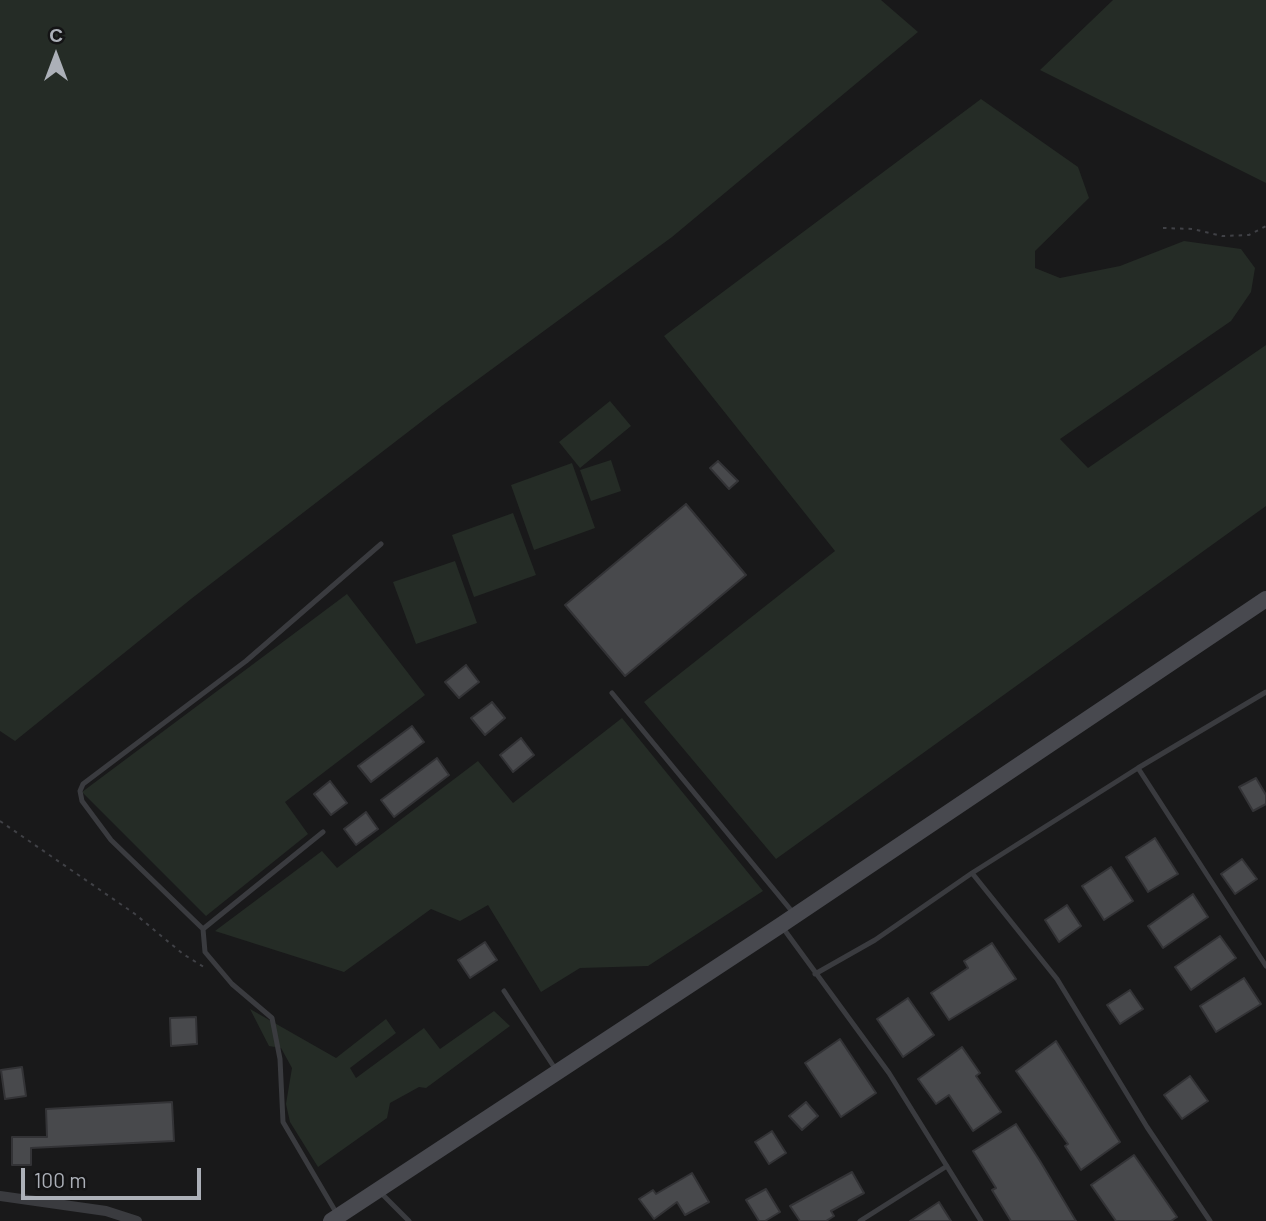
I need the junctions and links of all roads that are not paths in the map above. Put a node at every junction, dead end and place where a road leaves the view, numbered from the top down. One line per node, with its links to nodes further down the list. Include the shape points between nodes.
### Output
1 (380, 544): 10 (lane, via 246,661 83,784 82,802 111,840)
2 (1266, 599): 8 (main road)
3 (1266, 692): 5 (lane)
4 (612, 693): 8 (lane)
5 (1138, 768): 7 (lane); 12 (lane)
6 (323, 832): 10 (lane)
7 (972, 873): 14 (lane, via 875,940); 25 (lane, via 1057,979 1147,1128)
8 (795, 915): 9 (main road)
9 (781, 925): 14 (lane); 16 (main road)
10 (203, 929): 20 (lane, via 205,952 232,984 272,1018 280,1059 283,1122)
11 (1266, 950): 12 (lane)
12 (1258, 954): 13 (lane)
13 (1266, 966)
14 (815, 974): 17 (lane, via 889,1073)
15 (504, 991): 16 (lane)
16 (557, 1072): 18 (main road)
17 (947, 1166): 23 (lane); 24 (lane)
18 (378, 1190): 20 (main road); 22 (lane)
19 (0, 1196): 21 (street, via 106,1211)
20 (335, 1219)
21 (137, 1221)
22 (409, 1221)
23 (860, 1221)
24 (981, 1221)
25 (1210, 1221)

